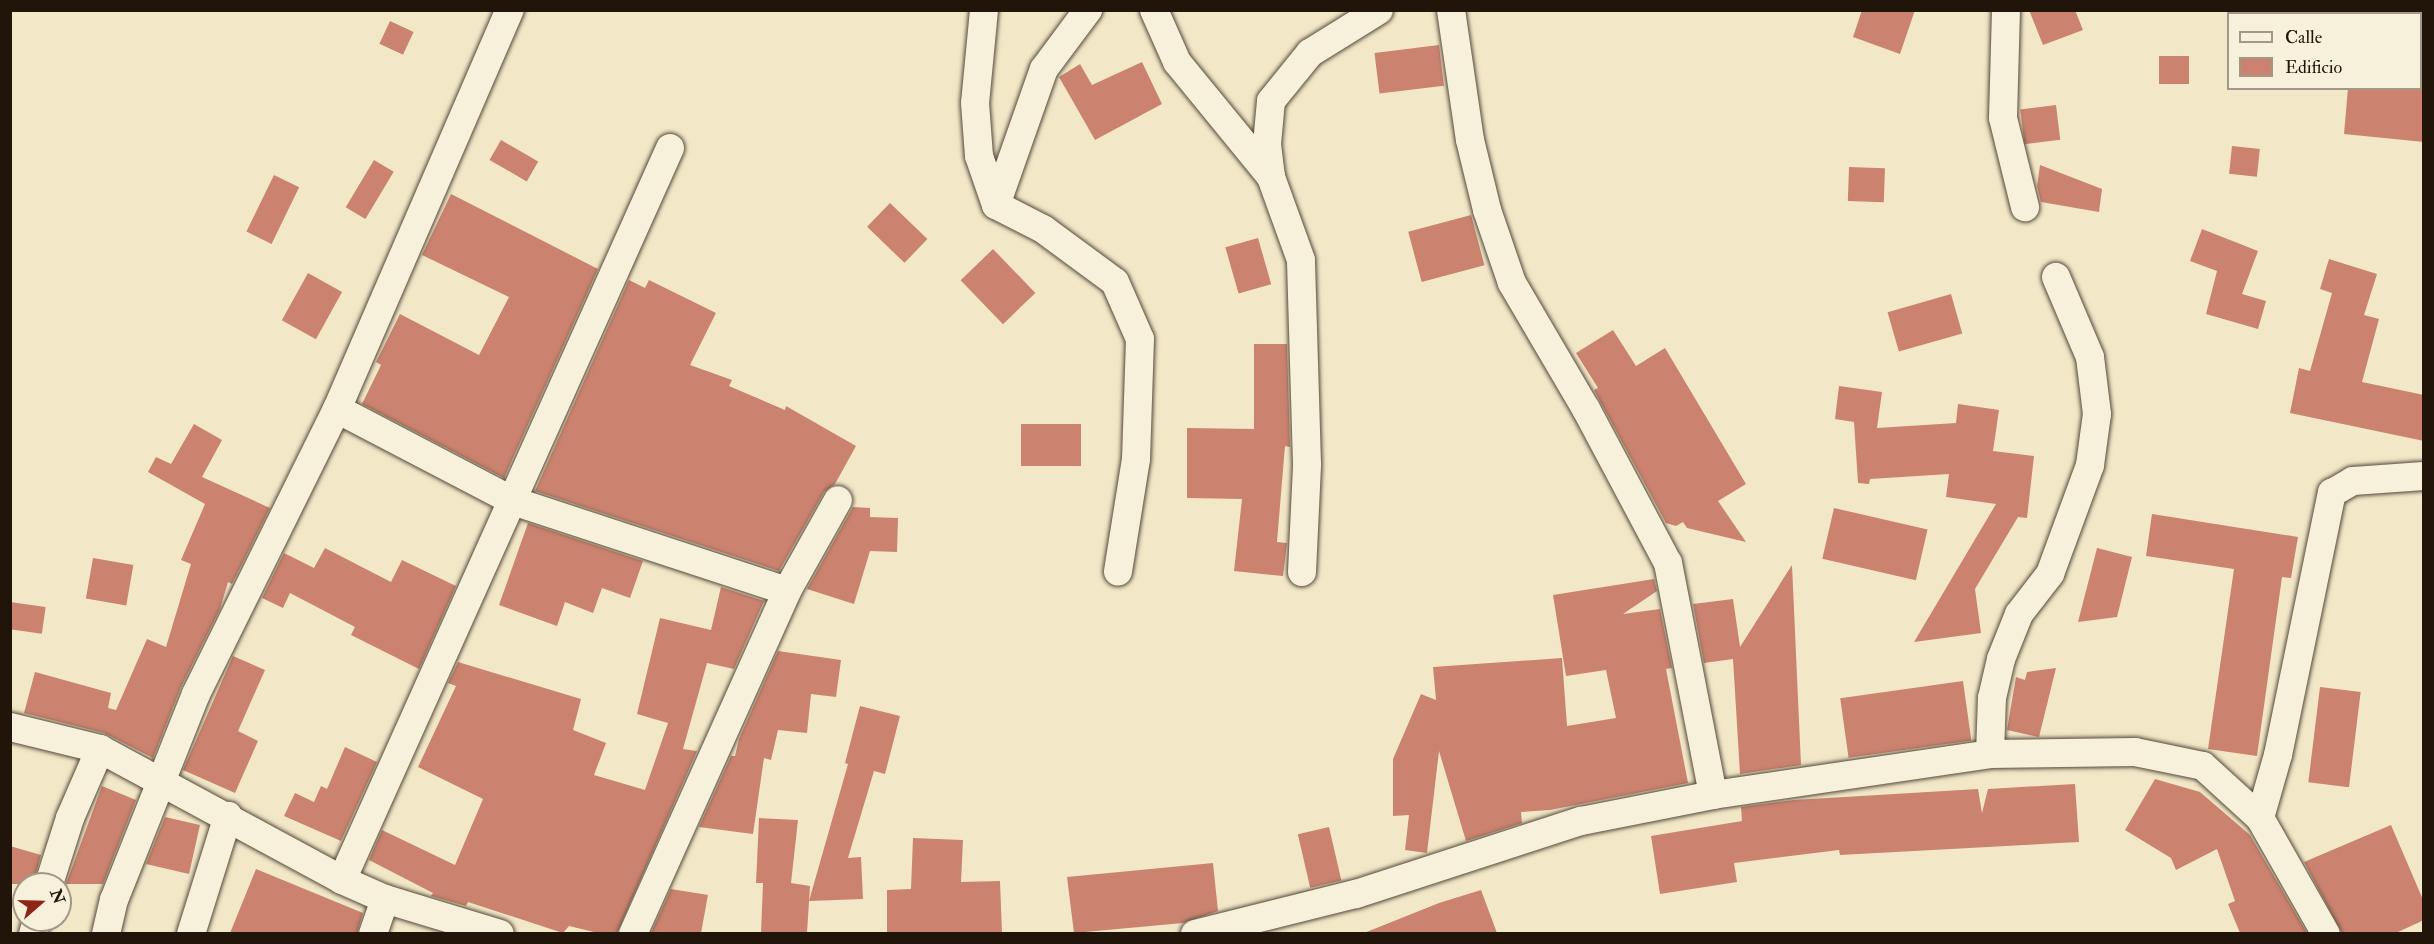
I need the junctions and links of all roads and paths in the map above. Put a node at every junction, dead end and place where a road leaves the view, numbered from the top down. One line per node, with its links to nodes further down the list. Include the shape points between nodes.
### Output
1 (510, 10): 13 (street)
2 (984, 10): 10 (street, via 976,114 979,156)
3 (1088, 10): 10 (street, via 1044,69)
4 (1154, 10): 9 (street, via 1177,62)
5 (1379, 10): 9 (street, via 1310,53 1271,101)
6 (1451, 10): 24 (street, via 1470,140 1487,210 1512,283 1586,409 1668,563)
7 (2006, 10): 11 (street, via 2003,118)
8 (670, 148): 16 (street)
9 (1271, 177): 18 (street, via 1301,260 1307,464)
10 (996, 205): 17 (street, via 1043,230 1114,282 1140,339 1136,459)
11 (2025, 207)
12 (2056, 277): 22 (street, via 2090,357 2097,414 2090,465 2050,574 2019,614 2001,659 1992,698)
13 (337, 409): 16 (street); 23 (street, via 196,694)
14 (2424, 476): 26 (street, via 2353,481 2332,493)
15 (838, 500): 19 (street)
16 (513, 501): 19 (street); 28 (street)
17 (1118, 572)
18 (1302, 572)
19 (787, 591): 34 (street)
20 (10, 727): 21 (street)
21 (99, 749): 23 (street); 27 (street)
22 (1990, 754): 24 (street); 26 (street, via 2135,752 2203,766)
23 (161, 782): 25 (street); 30 (street, via 114,900)
24 (1713, 795): 35 (street, via 1581,821 1356,894)
25 (228, 816): 28 (street); 31 (street)
26 (2260, 818): 36 (street)
27 (53, 872)
28 (342, 880): 29 (street)
29 (385, 899): 32 (street); 33 (street)
30 (106, 933)
31 (191, 933)
32 (373, 933)
33 (500, 933)
34 (633, 933)
35 (1195, 933)
36 (2326, 933)

